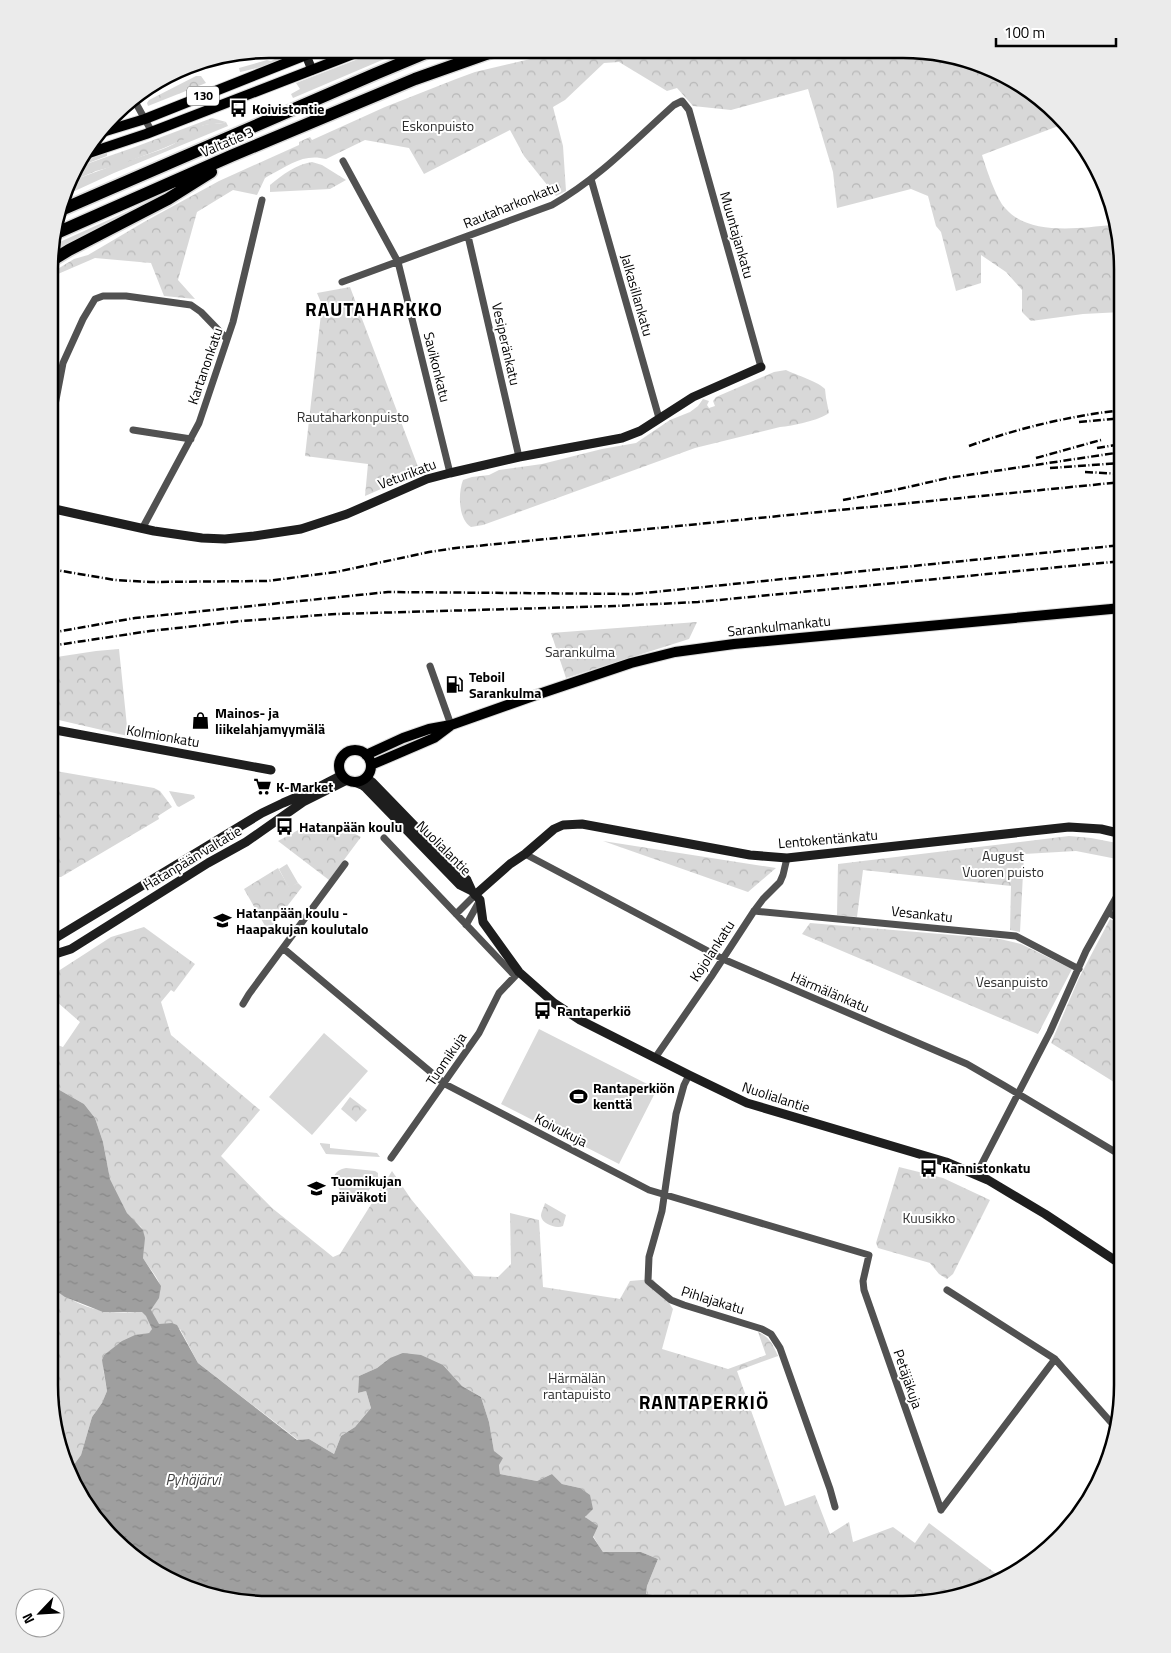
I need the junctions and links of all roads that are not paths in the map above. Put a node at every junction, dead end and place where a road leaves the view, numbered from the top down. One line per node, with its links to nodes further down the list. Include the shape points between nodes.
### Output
1 (292, 58): 11 (main road, 130)
2 (308, 58): 8 (street)
3 (323, 58): 7 (street)
4 (343, 58): 7 (main road, 130)
5 (413, 58): 19 (highway, Valtatie 3)
6 (474, 58): 14 (highway, Valtatie 3, via 415,79)
7 (325, 65): 8 (main road, 130)
8 (312, 70): 13 (main road, 130)
9 (136, 104): 11 (street)
10 (689, 110): 17 (street, Rautaharkonkatu, via 682,101 674,106); 26 (street, Muuntajankatu)
11 (145, 119): 12 (main road, 130); 13 (street)
12 (109, 130)
13 (152, 132): 15 (main road, 130)
14 (250, 148): 20 (highway, Valtatie 3); 22 (highway, via 168,199)
15 (93, 152)
16 (343, 162): 23 (street, Savikonkatu)
17 (591, 179): 21 (street, Rautaharkonkatu, via 552,205); 28 (street, Jalkasillankatu)
18 (262, 200): 25 (street, Kartanonkatu)
19 (67, 207)
20 (61, 231)
21 (468, 236): 23 (street, Rautaharkonkatu); 31 (street, Vesiperänkatu)
22 (58, 257)
23 (398, 262): 24 (street, Rautaharkonkatu); 32 (street, Savikonkatu)
24 (342, 282)
25 (227, 339): 27 (street, via 191,305 102,296 95,299 83,318 63,363); 30 (street, Kartanonkatu, via 199,423)
26 (761, 367): 28 (street, Veturikatu, via 693,397)
27 (58, 389)
28 (659, 418): 31 (street, Veturikatu, via 622,438)
29 (133, 430): 30 (street)
30 (190, 439): 34 (street, Kartanonkatu)
31 (520, 457): 32 (street, Veturikatu)
32 (450, 473): 34 (street, Veturikatu, via 427,479 347,514 301,528 225,539)
33 (58, 510): 34 (street, Veturikatu)
34 (142, 529)
35 (1114, 609): 37 (main road, Sarankulmankatu, via 852,632 675,652 631,663)
36 (430, 666): 37 (street)
37 (450, 725): 39 (main road, Sarankulmankatu, via 416,733); 40 (main road, Sarankulmankatu, via 434,738)
38 (58, 730): 41 (street, Kolmionkatu)
39 (366, 755): 40 (main road); 43 (main road, via 356,751 346,754 340,769)
40 (371, 766): 42 (main road)
41 (271, 770)
42 (366, 778): 43 (main road, via 361,781); 49 (street, Nuolialantie, via 467,880)
43 (348, 779): 49 (street, Nuolialantie, via 366,788 460,885); 56 (street, Hatanpään valtatie, via 262,813); 58 (street, Hatanpään valtatie, via 303,802 246,842 71,949)
44 (1114, 833): 47 (street, Lentokentänkatu, via 1060,828)
45 (384, 838): 53 (street)
46 (525, 854): 47 (street, Lentokentänkatu, via 554,829 574,824 750,855); 49 (street, Lentokentänkatu); 59 (street, Härmälänkatu)
47 (787, 858): 51 (street, Kojolankatu, via 780,882)
48 (345, 864): 57 (street)
49 (476, 895): 53 (street); 55 (street); 61 (street, Nuolialantie, via 483,922)
50 (1114, 903): 52 (street)
51 (754, 911): 59 (street, Kojolankatu); 60 (street, Vesankatu, via 1016,936)
52 (1109, 913): 54 (street); 60 (street)
53 (456, 914): 55 (street)
54 (1114, 916)
55 (466, 925): 61 (street)
56 (58, 937)
57 (284, 949): 62 (street); 65 (street, Koivukuja)
58 (58, 953)
59 (723, 959): 63 (street, Kojolankatu); 66 (street, Härmälänkatu, via 967,1064)
60 (1079, 968): 66 (street)
61 (517, 974): 63 (street, Nuolialantie, via 568,1012); 65 (street, Tuomikuja, via 499,993 479,1033)
62 (243, 1004)
63 (655, 1058): 64 (street, Nuolialantie)
64 (689, 1075): 69 (street, Nuolialantie, via 747,1103 946,1162); 70 (street, Pihlajakatu, via 676,1114)
65 (444, 1084): 68 (street, Tuomikuja); 70 (street, Koivukuja, via 650,1190)
66 (1018, 1093): 67 (street, Härmälänkatu); 69 (street)
67 (1114, 1151)
68 (391, 1158)
69 (976, 1175): 72 (street, Nuolialantie, via 1045,1214)
70 (665, 1194): 71 (street, Koivukuja); 76 (street, Pihlajakatu, via 649,1257 648,1282 684,1306 771,1334 780,1348)
71 (869, 1255): 74 (street, Petäjäkuja, via 864,1290 941,1510)
72 (1114, 1260)
73 (947, 1290): 74 (street)
74 (1055, 1359): 75 (street)
75 (1110, 1421)
76 (835, 1507)

